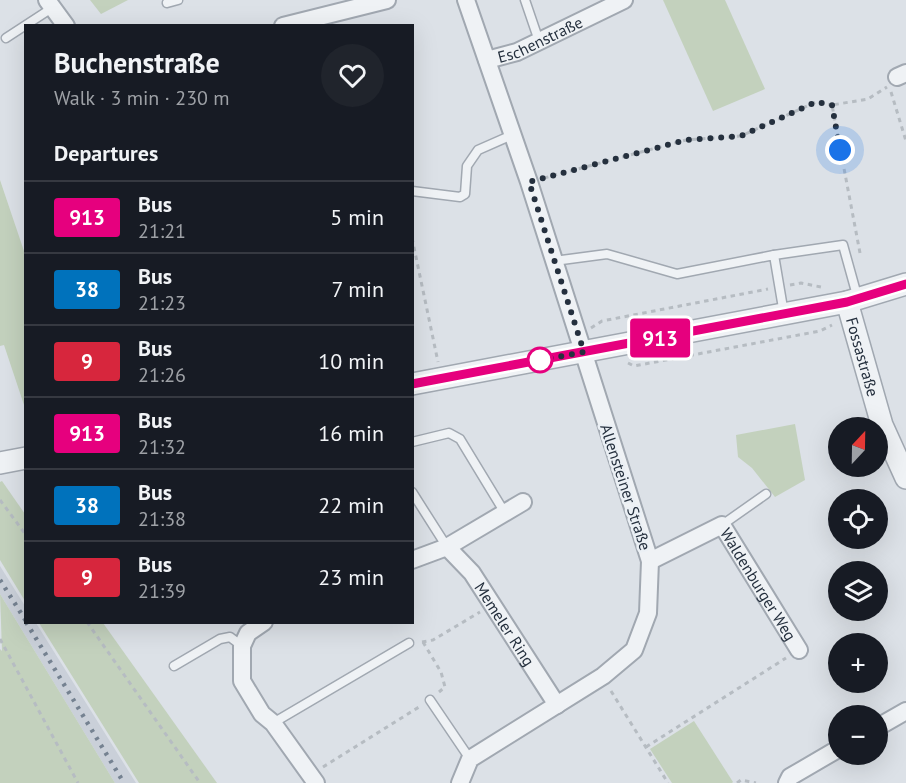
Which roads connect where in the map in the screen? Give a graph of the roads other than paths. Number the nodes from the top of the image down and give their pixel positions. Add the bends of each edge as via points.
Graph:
1 (178, 0) edge
2 (387, 0) edge
3 (466, 0) edge
4 (525, 0) edge
5 (624, 0) edge
6 (167, 3) dead end
7 (49, 4) edge
8 (64, 24) edge
9 (291, 24) edge
10 (6, 38) dead end
11 (539, 42) junction
12 (487, 60) junction
13 (513, 135) junction
14 (414, 191) edge
15 (774, 255) junction
16 (554, 261) junction
17 (906, 284) edge
18 (852, 301) junction
19 (784, 314) junction
20 (584, 352) junction
21 (414, 384) edge
22 (414, 442) edge
23 (24, 458) edge
24 (0, 463) edge
25 (906, 478) edge
26 (414, 495) edge
27 (766, 495) dead end
28 (523, 501) dead end
29 (505, 513) junction
30 (722, 525) junction
31 (447, 547) junction
32 (414, 559) edge
33 (650, 561) junction
34 (261, 624) edge
35 (409, 643) road end
36 (242, 646) junction
37 (799, 650) road end
38 (174, 666) dead end
39 (430, 700) road end
40 (557, 705) junction
41 (906, 711) edge
42 (888, 721) edge
43 (273, 723) junction
44 (828, 755) edge
45 (470, 759) junction
46 (314, 779) edge
47 (460, 783) edge
48 (787, 783) edge

1 - 6 lane
2 - 9 street
3 - 12 street, Allensteiner Straße
4 - 11 lane
5 - 11 street, Eschenstraße
7 - 8 street
7 - 10 lane
11 - 12 street, Eschenstraße
12 - 13 street, Allensteiner Straße
13 - 14 lane via 477,150 467,166 465,194 460,197
13 - 16 street, Allensteiner Straße
15 - 16 lane via 677,274 607,254
15 - 18 lane via 843,245
15 - 19 lane
16 - 20 street, Allensteiner Straße
17 - 18 street
18 - 19 street
18 - 25 street, Fossastraße via 882,425
19 - 20 street
20 - 21 street
20 - 33 street, Allensteiner Straße
22 - 29 lane via 449,433 460,439
23 - 24 street
26 - 31 lane
27 - 30 lane
28 - 29 street
29 - 31 street
30 - 33 street, Waldenburger Weg
30 - 37 street, Waldenburger Weg
31 - 32 street
31 - 40 street, Memeler Ring via 472,573
33 - 40 street, Allensteiner Straße via 648,613 634,650 603,676
34 - 36 street via 248,633
35 - 43 lane
36 - 38 lane via 230,637 220,639
36 - 43 street via 242,681 262,714
39 - 45 lane
40 - 45 street, Allensteiner Straße
41 - 42 street
43 - 46 street
44 - 48 street via 790,777
45 - 47 street

